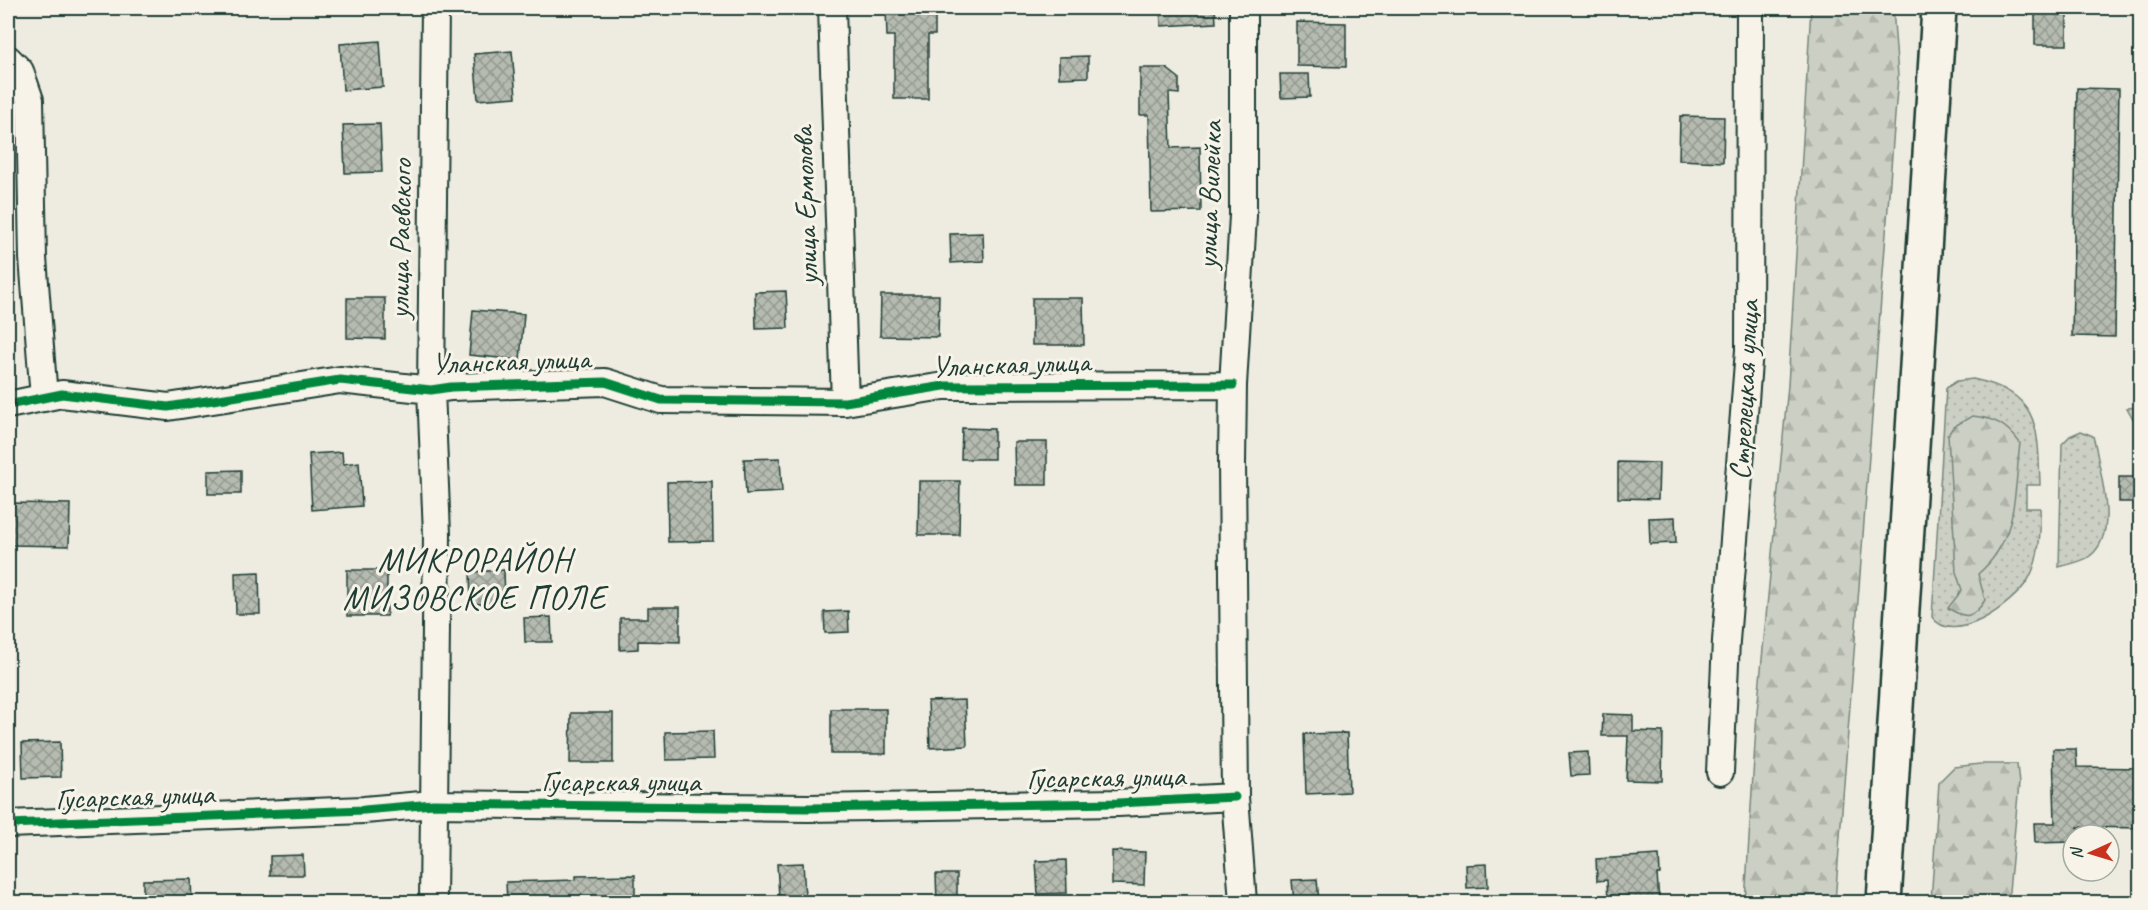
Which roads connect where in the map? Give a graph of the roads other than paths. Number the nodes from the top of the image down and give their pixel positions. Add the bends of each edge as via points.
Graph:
1 (435, 8) edge
2 (832, 8) edge
3 (1243, 8) edge
4 (1750, 8) edge
5 (1939, 8) edge
6 (8, 59) edge
7 (1233, 384) junction
8 (431, 390) junction
9 (44, 398) junction
10 (845, 402) junction
11 (8, 405) edge
12 (1720, 772) dead end
13 (1235, 797) junction
14 (433, 804) junction
15 (8, 824) edge
16 (433, 903) edge
17 (1243, 903) edge
18 (1884, 903) edge

1 - 8 street, улица Раевского
2 - 10 street, улица Ермолова
3 - 7 street, улица Вилейка via 1243,216
4 - 12 street, Стрелецкая улица via 1749,350
5 - 18 main road
6 - 9 street via 20,70 30,100 33,258
7 - 10 street, Уланская улица via 944,386
7 - 13 street, улица Вилейка
8 - 9 street, Уланская улица via 340,380 168,407 62,394
8 - 10 street, Уланская улица via 605,382 661,400
8 - 14 street, улица Раевского via 436,534
9 - 11 street, Уланская улица
13 - 14 street, Гусарская улица via 809,808
13 - 17 street
14 - 15 street, Гусарская улица via 352,811
14 - 16 street, улица Раевского

